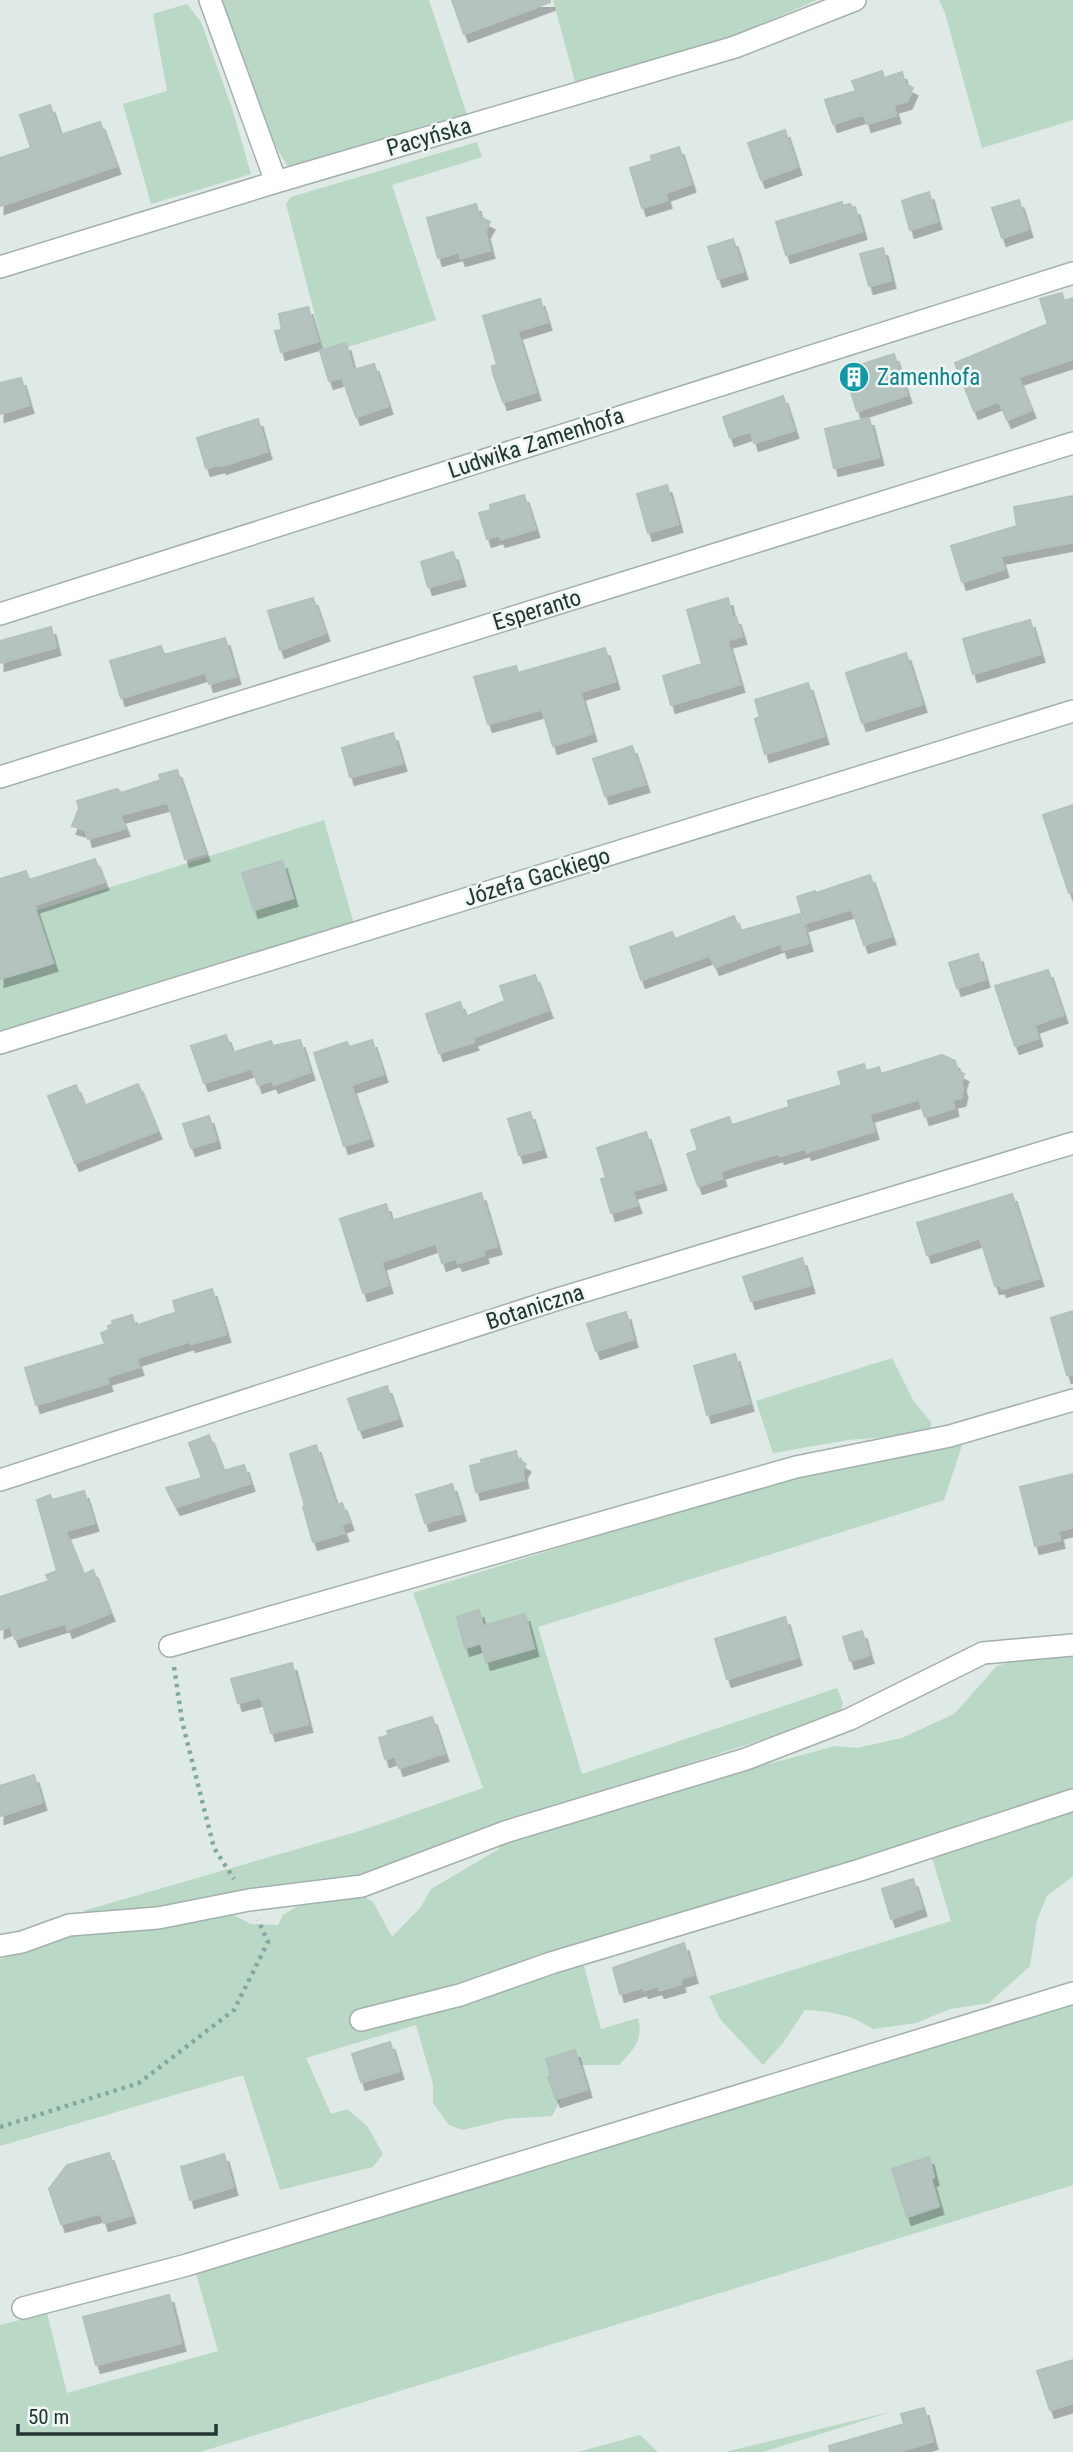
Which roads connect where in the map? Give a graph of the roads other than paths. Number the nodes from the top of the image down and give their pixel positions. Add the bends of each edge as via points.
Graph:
1 (211, 0) edge
2 (855, 0) edge
3 (276, 182) junction
4 (0, 267) edge
5 (1073, 273) edge
6 (1073, 443) edge
7 (0, 614) edge
8 (1073, 711) edge
9 (0, 777) edge
10 (0, 1043) edge
11 (1073, 1143) edge
12 (1073, 1400) edge
13 (0, 1479) edge
14 (1073, 1644) edge
15 (170, 1646) dead end
16 (1073, 1800) edge
17 (0, 1946) edge
18 (1073, 1993) edge
19 (361, 2020) dead end
20 (23, 2308) dead end

1 - 3 street
2 - 3 street, Pacyńska via 735,47
3 - 4 street, Pacyńska
5 - 7 street, Ludwika Zamenhofa
6 - 9 street, Esperanto
8 - 10 street, Józefa Gackiego
11 - 13 street, Botaniczna via 558,1300
12 - 15 street via 950,1436 796,1467
14 - 17 street via 983,1653 850,1719 746,1759 505,1832 362,1885 158,1918 69,1925
16 - 19 street via 551,1963 460,1996
18 - 20 street via 187,2264

